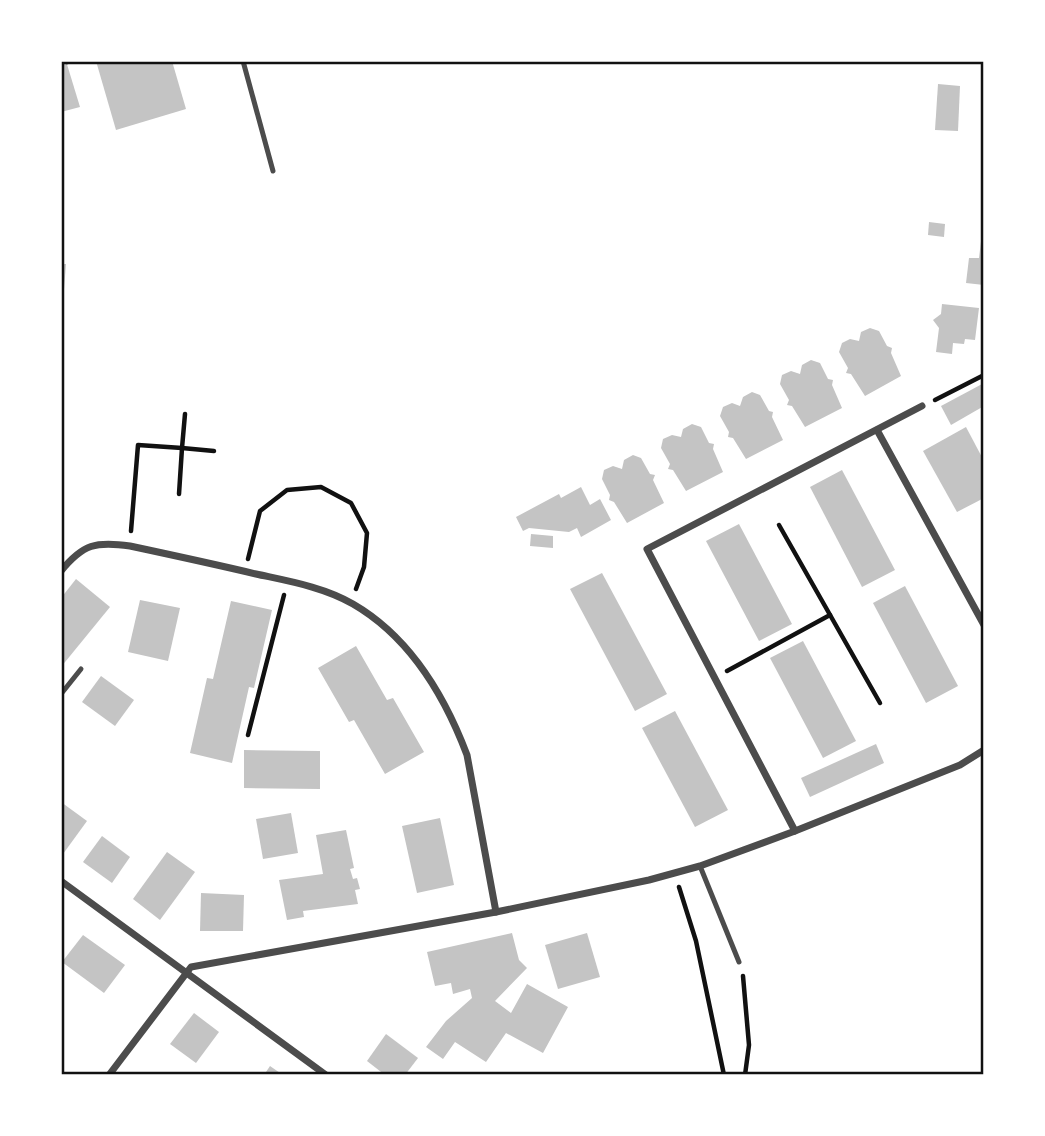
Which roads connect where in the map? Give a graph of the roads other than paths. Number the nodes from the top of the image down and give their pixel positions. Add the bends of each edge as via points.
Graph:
1 (243, 61) edge
2 (273, 171) dead end
3 (922, 407) road end
4 (877, 430) junction
5 (61, 571) edge
6 (984, 625) edge
7 (81, 669) dead end
8 (61, 694) edge
9 (984, 750) edge
10 (794, 831) junction
11 (700, 866) junction
12 (61, 881) edge
13 (496, 912) junction
14 (739, 962) road end
15 (185, 971) junction
16 (109, 1075) edge
17 (326, 1075) edge

1 - 2 lane
3 - 4 street
4 - 6 street
4 - 10 street via 647,550
5 - 13 street via 82,550 107,543 130,546 287,581 351,603 397,638 440,694 467,755
7 - 8 lane
9 - 10 street via 960,765
10 - 11 street
11 - 13 street
11 - 14 lane
12 - 15 street
13 - 15 street via 250,954
15 - 16 street
15 - 17 street

